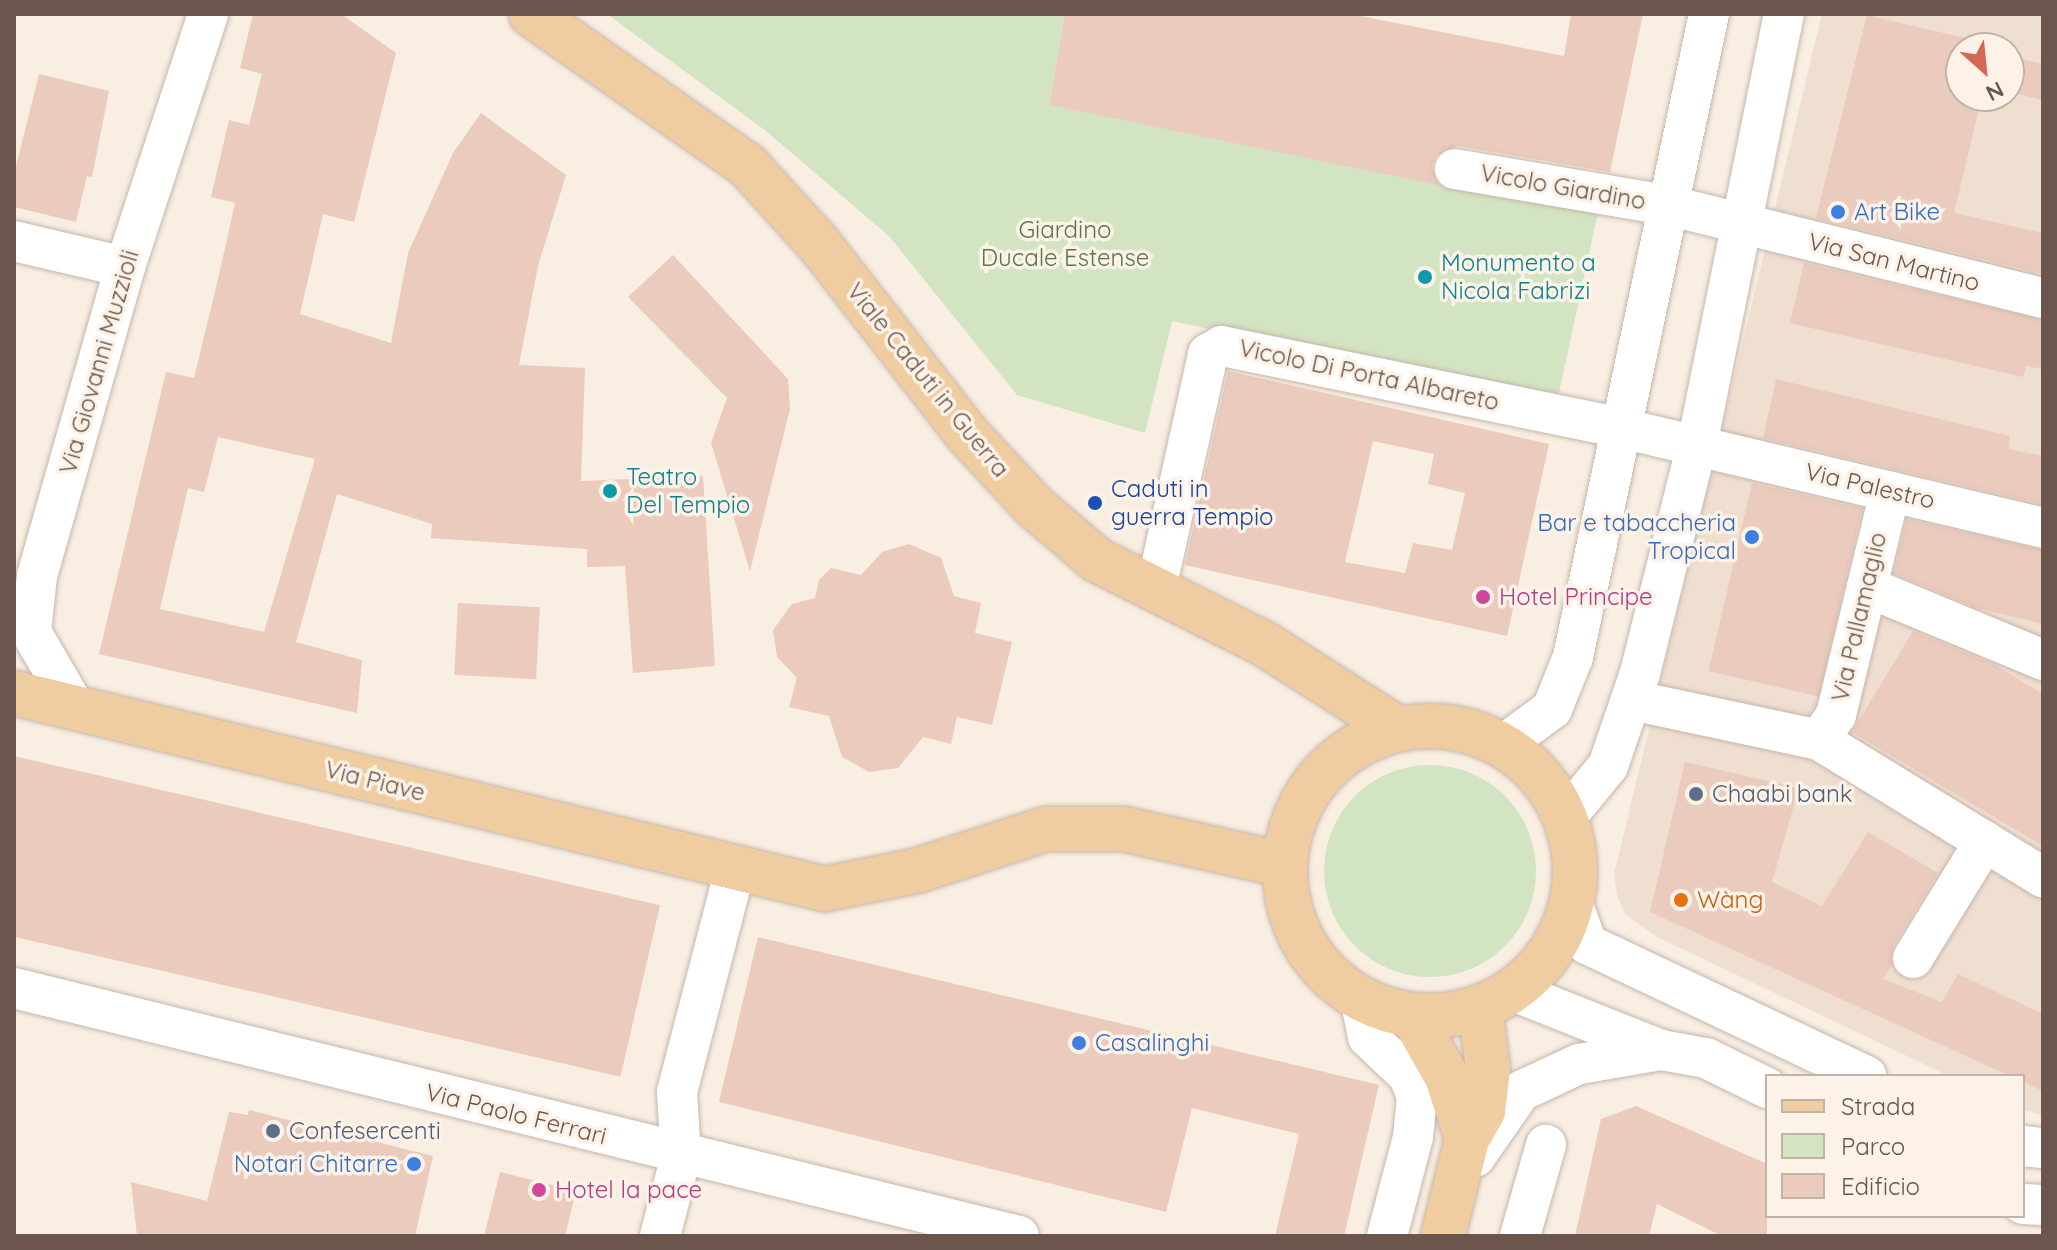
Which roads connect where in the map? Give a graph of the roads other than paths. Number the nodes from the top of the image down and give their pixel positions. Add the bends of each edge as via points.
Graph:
1 (208, 14) edge
2 (531, 14) edge
3 (1709, 14) edge
4 (1784, 14) edge
5 (1455, 169) dead end
6 (1671, 206) junction
7 (1745, 226) junction
8 (14, 241) edge
9 (125, 267) junction
10 (2043, 298) edge
11 (1625, 429) junction
12 (1697, 445) junction
13 (1890, 491) junction
14 (2043, 528) edge
15 (1867, 587) junction
16 (1156, 589) junction
17 (2043, 660) edge
18 (14, 693) edge
19 (1631, 700) junction
20 (74, 706) junction
21 (1398, 729) junction
22 (1819, 740) junction
23 (1503, 745) junction
24 (1566, 817) junction
25 (1985, 841) junction
26 (1285, 865) junction
27 (735, 870) junction
28 (2043, 877) edge
29 (1572, 902) junction
30 (1913, 958) dead end
31 (14, 988) edge
32 (1360, 997) junction
33 (1496, 999) junction
34 (1412, 1015) junction
35 (1661, 1050) junction
36 (1862, 1074) edge
37 (1765, 1087) edge
38 (1467, 1139) junction
39 (1546, 1145) dead end
40 (681, 1156) junction
41 (1454, 1189) junction
42 (1002, 1234) edge
43 (660, 1236) edge
44 (1387, 1236) edge
45 (1443, 1236) edge
46 (1520, 1236) edge

1 - 9 street, Via Giovanni Muzzioli
2 - 16 main road, Viale Caduti in Guerra via 747,165 819,244 967,434 1035,507 1097,560
3 - 6 street
4 - 7 street
5 - 6 street, Vicolo Giardino
6 - 7 street, Vicolo Giardino
6 - 11 street
7 - 10 street, Via San Martino
7 - 12 street
8 - 9 street
9 - 20 street, Via Giovanni Muzzioli via 37,576 31,632
11 - 12 street, Vicolo Di Porta Albareto
11 - 16 street, Vicolo Di Porta Albareto via 1222,346 1208,354
11 - 23 street via 1563,687 1552,709
12 - 13 street, Via Palestro
12 - 19 street
13 - 14 street, Via Palestro
13 - 15 street, Via Pallamaglio
15 - 17 street
15 - 22 street, Via Pallamaglio via 1836,715
16 - 21 main road, Viale Caduti in Guerra via 1263,643
18 - 20 main road, Via Piave
19 - 22 street
19 - 24 street via 1608,766
20 - 27 main road, Via Piave
21 - 23 main road via 1458,728
21 - 26 main road via 1351,749 1321,774 1294,818
22 - 25 street
23 - 24 main road via 1538,772
24 - 29 main road via 1575,849
25 - 28 street
25 - 30 street
26 - 27 main road, Via Piave via 1124,829 1068,828 1046,829 864,885 825,889
26 - 32 main road via 1299,934 1336,982
27 - 40 street via 677,1092
29 - 33 main road via 1548,956
29 - 36 street via 1587,944
31 - 40 street, Via Paolo Ferrari
32 - 34 main road
32 - 44 street via 1368,1037 1409,1076 1417,1097 1413,1137
33 - 34 main road
33 - 35 street
33 - 38 main road via 1483,1111
34 - 38 main road via 1447,1077
35 - 37 street via 1706,1058
35 - 41 street via 1579,1064 1521,1091
38 - 41 main road
39 - 46 street
40 - 42 street, Via Paolo Ferrari
40 - 43 street
41 - 45 main road

